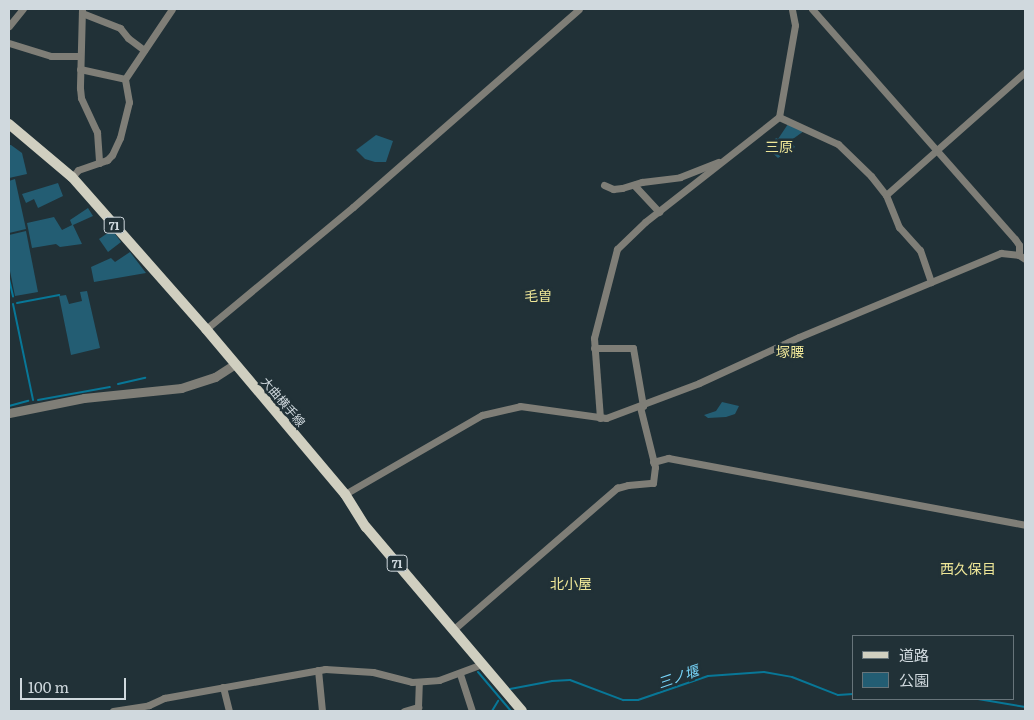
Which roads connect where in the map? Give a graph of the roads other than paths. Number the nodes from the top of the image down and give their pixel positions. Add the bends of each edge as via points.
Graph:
1 (23, 9) edge
2 (172, 9) edge
3 (578, 9) edge
4 (792, 9) edge
5 (812, 9) edge
6 (82, 11) edge
7 (9, 26) edge
8 (9, 43) edge
9 (144, 50) junction
10 (80, 56) junction
11 (80, 69) junction
12 (1025, 72) edge
13 (125, 79) junction
14 (779, 116) junction
15 (9, 124) edge
16 (937, 149) junction
17 (726, 159) junction
18 (99, 163) junction
19 (72, 177) junction
20 (604, 185) dead end
21 (634, 185) junction
22 (886, 195) junction
23 (659, 212) junction
24 (1022, 257) edge
25 (932, 282) junction
26 (206, 329) junction
27 (594, 348) junction
28 (235, 364) junction
29 (641, 406) junction
30 (9, 413) edge
31 (600, 418) junction
32 (653, 462) junction
33 (345, 494) junction
34 (1025, 525) edge
35 (454, 629) junction
36 (482, 664) junction
37 (318, 670) junction
38 (460, 674) junction
39 (420, 682) junction
40 (223, 687) junction
41 (113, 711) edge
42 (229, 711) edge
43 (322, 711) edge
44 (404, 711) edge
45 (472, 711) edge
46 (522, 711) edge

1 - 7 street
2 - 9 street
3 - 26 street via 353,206
4 - 14 street via 795,25
5 - 16 street
6 - 9 street via 120,28
6 - 10 street
8 - 10 street via 51,56
9 - 13 street
10 - 11 street
11 - 13 street
11 - 18 street via 81,98 97,132
12 - 16 street
13 - 18 street via 129,102 125,122 112,155
14 - 17 street
14 - 22 street via 838,144
15 - 19 main road, 大曲横手線 / 71
16 - 22 street
16 - 24 street via 1015,238
17 - 21 street via 680,177
17 - 23 street
18 - 19 street via 78,170
19 - 26 main road, 大曲横手線 / 71
20 - 21 street via 613,189
21 - 23 street
22 - 25 street via 900,227 920,250
23 - 27 street via 617,250
24 - 25 street via 1001,253
25 - 29 street
26 - 28 main road, 大曲横手線 / 71
27 - 29 street via 633,348
27 - 31 street
28 - 30 street via 215,377 182,388 84,398
28 - 33 main road, 大曲横手線 / 71
29 - 31 street
29 - 32 street
31 - 33 street via 520,406 505,409 482,416 449,433
32 - 34 street via 668,458
32 - 35 street via 654,483 617,488
33 - 35 main road, 大曲横手線 / 71 via 366,527
35 - 36 main road, 大曲横手線 / 71
36 - 38 street
36 - 46 main road, 大曲横手線 / 71
37 - 39 street via 373,672
37 - 40 street
37 - 43 street
38 - 39 street
38 - 45 street
39 - 44 street via 418,707
40 - 41 street
40 - 42 street

